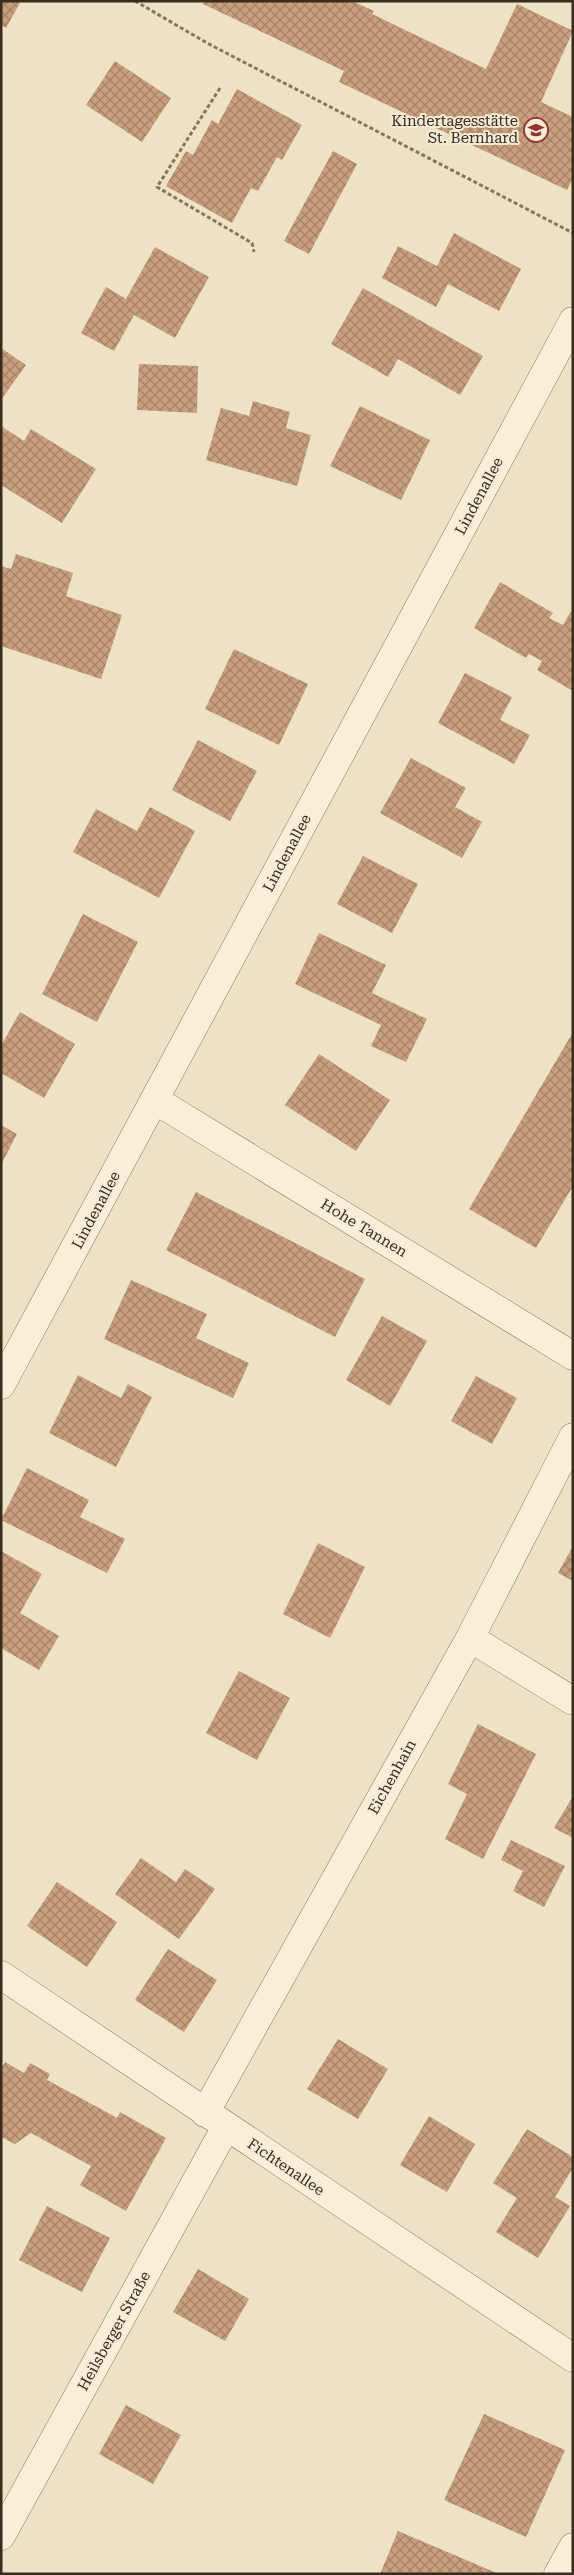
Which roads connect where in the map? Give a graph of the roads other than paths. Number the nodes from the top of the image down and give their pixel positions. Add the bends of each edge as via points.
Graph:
1 (573, 321) edge
2 (155, 1100) junction
3 (573, 1356) edge
4 (1, 1385) edge
5 (573, 1437) edge
6 (470, 1638) junction
7 (573, 1701) edge
8 (1, 1975) edge
9 (215, 2120) junction
10 (573, 2358) edge
11 (1, 2536) edge
12 (573, 2547) edge
13 (558, 2574) edge

1 - 2 street, Lindenallee
2 - 3 street, Hohe Tannen
2 - 4 street, Lindenallee
5 - 6 street, Eichenhain
6 - 7 street
6 - 9 street, Eichenhain
8 - 9 street, Fichtenallee
9 - 10 street, Fichtenallee
9 - 11 street, Heilsberger Straße
12 - 13 street

